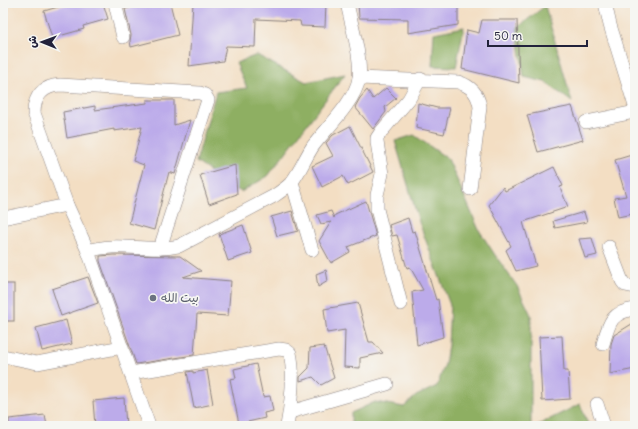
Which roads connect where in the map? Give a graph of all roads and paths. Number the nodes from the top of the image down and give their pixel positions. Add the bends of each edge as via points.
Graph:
1 (115, 3) edge
2 (347, 3) edge
3 (605, 3) edge
4 (123, 37) dead end
5 (359, 78) junction
6 (420, 79) junction
7 (635, 106) edge
8 (635, 112) edge
9 (586, 122) dead end
10 (292, 182) junction
11 (470, 189) dead end
12 (67, 205) junction
13 (3, 218) edge
14 (609, 247) dead end
15 (160, 248) junction
16 (312, 250) dead end
17 (88, 251) junction
18 (635, 287) edge
19 (402, 304) dead end
20 (635, 309) edge
21 (603, 344) dead end
22 (122, 347) junction
23 (3, 356) edge
24 (131, 373) junction
25 (387, 384) dead end
26 (597, 404) dead end
27 (290, 412) junction
28 (149, 426) edge
29 (287, 426) edge
30 (604, 426) edge

1 - 4 street
2 - 5 street via 359,60
3 - 7 street
5 - 6 street
5 - 10 street via 352,97 313,146
6 - 11 street via 464,84 479,100
6 - 19 street via 409,99 381,132 377,142 382,174 377,195 377,210
8 - 9 street
10 - 15 street via 274,196 184,244
10 - 16 street
12 - 13 street
12 - 15 street via 34,113 36,99 46,88 60,85 203,93 207,97 207,103
12 - 17 street
14 - 18 street via 622,281
15 - 17 street via 106,247
17 - 22 street
20 - 21 street via 623,312 611,320
22 - 23 street via 37,363
22 - 24 street
24 - 27 street via 286,350 290,353 292,362
24 - 28 street
25 - 27 street
26 - 30 street
27 - 29 street

